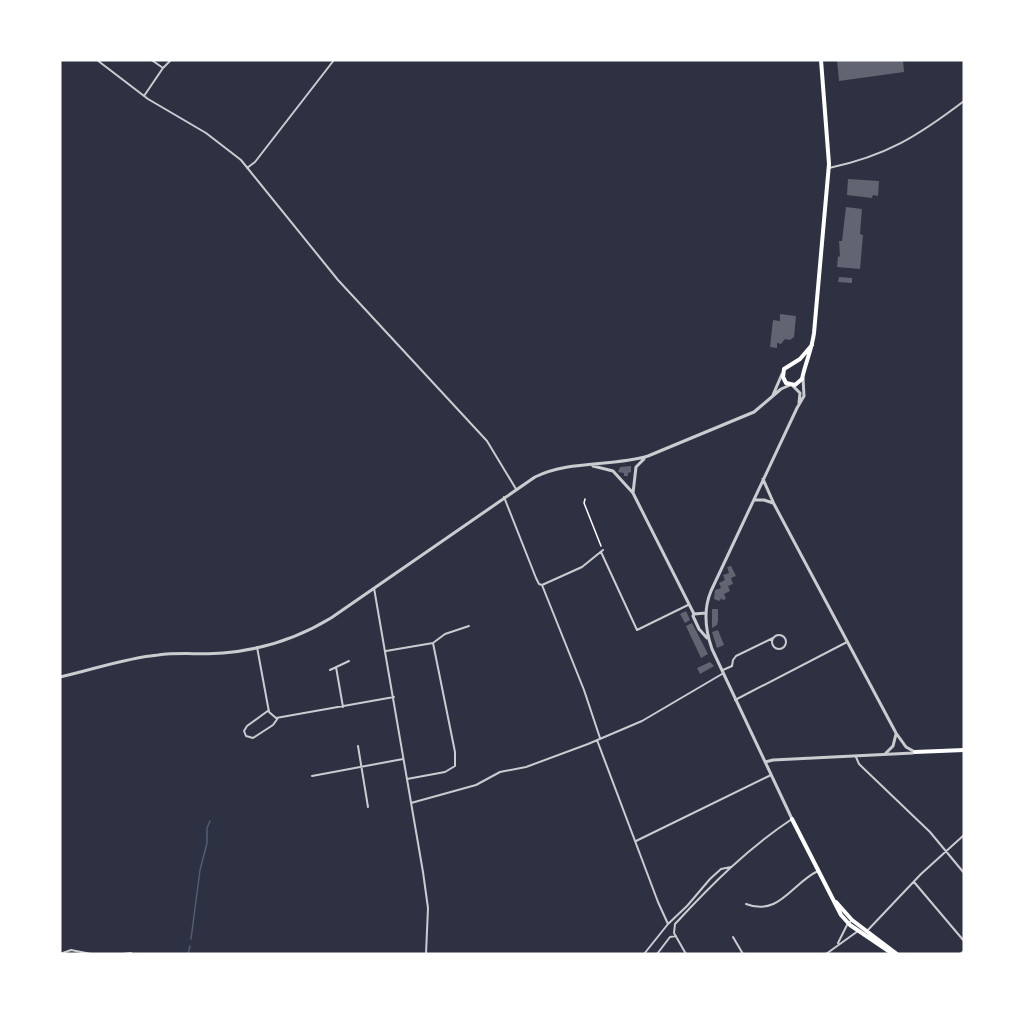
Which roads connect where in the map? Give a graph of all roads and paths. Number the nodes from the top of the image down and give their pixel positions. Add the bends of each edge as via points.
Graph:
1 (97, 60) edge
2 (171, 60) edge
3 (334, 60) edge
4 (821, 60) edge
5 (153, 61) edge
6 (163, 68) junction
7 (144, 96) junction
8 (964, 101) edge
9 (247, 168) junction
10 (829, 168) junction
11 (812, 345) junction
12 (791, 365) junction
13 (803, 372) junction
14 (782, 373) junction
15 (803, 378) junction
16 (791, 385) junction
17 (772, 397) junction
18 (799, 405) junction
19 (648, 456) junction
20 (631, 461) junction
21 (614, 463) junction
22 (590, 466) junction
23 (636, 467) junction
24 (613, 471) junction
25 (628, 479) junction
26 (764, 479) junction
27 (516, 489) junction
28 (633, 493) junction
29 (504, 497) junction
30 (585, 499) dead end
31 (754, 500) junction
32 (774, 504) junction
33 (602, 551) junction
34 (542, 585) junction
35 (374, 588) junction
36 (688, 605) junction
37 (706, 613) junction
38 (694, 614) junction
39 (469, 626) dead end
40 (773, 638) junction
41 (709, 640) junction
42 (847, 642) junction
43 (433, 643) junction
44 (257, 647) junction
45 (386, 651) junction
46 (349, 661) dead end
47 (336, 667) junction
48 (330, 670) dead end
49 (723, 672) junction
50 (60, 677) edge
51 (393, 697) junction
52 (735, 700) junction
53 (343, 707) junction
54 (269, 710) junction
55 (278, 718) junction
56 (896, 733) junction
57 (598, 739) junction
58 (358, 746) dead end
59 (964, 750) edge
60 (915, 752) junction
61 (884, 754) junction
62 (856, 756) junction
63 (404, 759) junction
64 (765, 762) junction
65 (361, 767) junction
66 (771, 775) junction
67 (312, 776) dead end
68 (407, 778) junction
69 (411, 803) junction
70 (368, 807) dead end
71 (792, 819) junction
72 (964, 835) edge
73 (636, 842) junction
74 (947, 850) junction
75 (732, 867) junction
76 (819, 870) junction
77 (964, 873) edge
78 (914, 881) junction
79 (746, 904) dead end
80 (850, 922) junction
81 (668, 924) junction
82 (860, 929) junction
83 (865, 932) junction
84 (676, 936) junction
85 (733, 937) dead end
86 (964, 941) edge
87 (834, 947) junction
88 (964, 951) edge
89 (131, 953) edge
90 (60, 954) edge
91 (91, 954) edge
92 (123, 954) edge
93 (426, 954) edge
94 (644, 954) edge
95 (657, 954) edge
96 (686, 954) edge
97 (743, 954) edge
98 (826, 954) edge
99 (895, 954) edge
100 (960, 954) edge

1 - 7 street
2 - 6 street
3 - 9 street
4 - 10 main road
5 - 6 street
6 - 7 street
7 - 9 street via 223,144
8 - 10 street via 909,140 870,157
9 - 27 street via 338,279 487,441
10 - 11 main road
11 - 12 main road
11 - 13 main road
12 - 13 main road via 799,366
12 - 14 main road
13 - 15 main road
14 - 16 main road via 784,381
14 - 17 street
15 - 16 main road
15 - 18 street via 804,396
16 - 17 street
16 - 18 street via 800,395
17 - 19 street via 754,412
18 - 26 street
19 - 20 street
19 - 23 street
20 - 21 street
20 - 23 street
21 - 22 street
21 - 24 street
22 - 24 street
22 - 27 street via 549,471
23 - 25 street
24 - 25 street
25 - 28 street
25 - 28 street
26 - 31 street
26 - 32 street
27 - 29 street
28 - 36 street
29 - 34 street
29 - 35 street
30 - 33 path
31 - 32 street
31 - 37 street via 711,591
32 - 42 street
33 - 34 street via 582,567
33 - 36 street via 638,630
34 - 57 street via 584,690
35 - 44 street via 298,636
35 - 45 street
36 - 38 street
37 - 38 street
37 - 41 street
38 - 41 street via 699,629
39 - 43 street via 445,634
40 - 40 street via 775,648 784,648 785,638
40 - 49 street via 736,656 732,666
41 - 49 street
42 - 52 street
42 - 56 street
43 - 45 street
43 - 68 street via 456,761 445,772
44 - 50 street via 220,653 158,655
44 - 54 street
45 - 51 street
46 - 47 street
47 - 48 street
47 - 53 street
49 - 52 street
49 - 57 street via 642,721
51 - 53 street
51 - 63 street
52 - 64 street
53 - 55 street
54 - 55 street
54 - 55 street via 247,726 246,736 256,737
56 - 60 street
56 - 61 street via 893,746
57 - 69 street via 526,767 500,772 476,785
57 - 73 street
58 - 65 street
59 - 60 main road
60 - 61 street
61 - 62 street
62 - 64 street
62 - 74 street via 859,764
63 - 65 street
63 - 68 street
64 - 66 street
65 - 67 street
65 - 70 street
66 - 71 street
66 - 73 street
68 - 69 street
69 - 93 street via 428,908
71 - 75 street
71 - 76 main road
72 - 74 street
73 - 81 street
74 - 77 street
74 - 78 street
75 - 81 street via 717,872
75 - 84 street via 675,924
76 - 79 street via 774,905
76 - 80 main road via 841,915
78 - 83 street
78 - 86 street
80 - 82 main road
80 - 87 street
81 - 94 street
82 - 83 main road
82 - 87 street
83 - 99 main road
84 - 95 street via 670,937
84 - 96 street
85 - 97 street
87 - 98 street
88 - 100 street
89 - 92 street
90 - 91 street via 71,950

